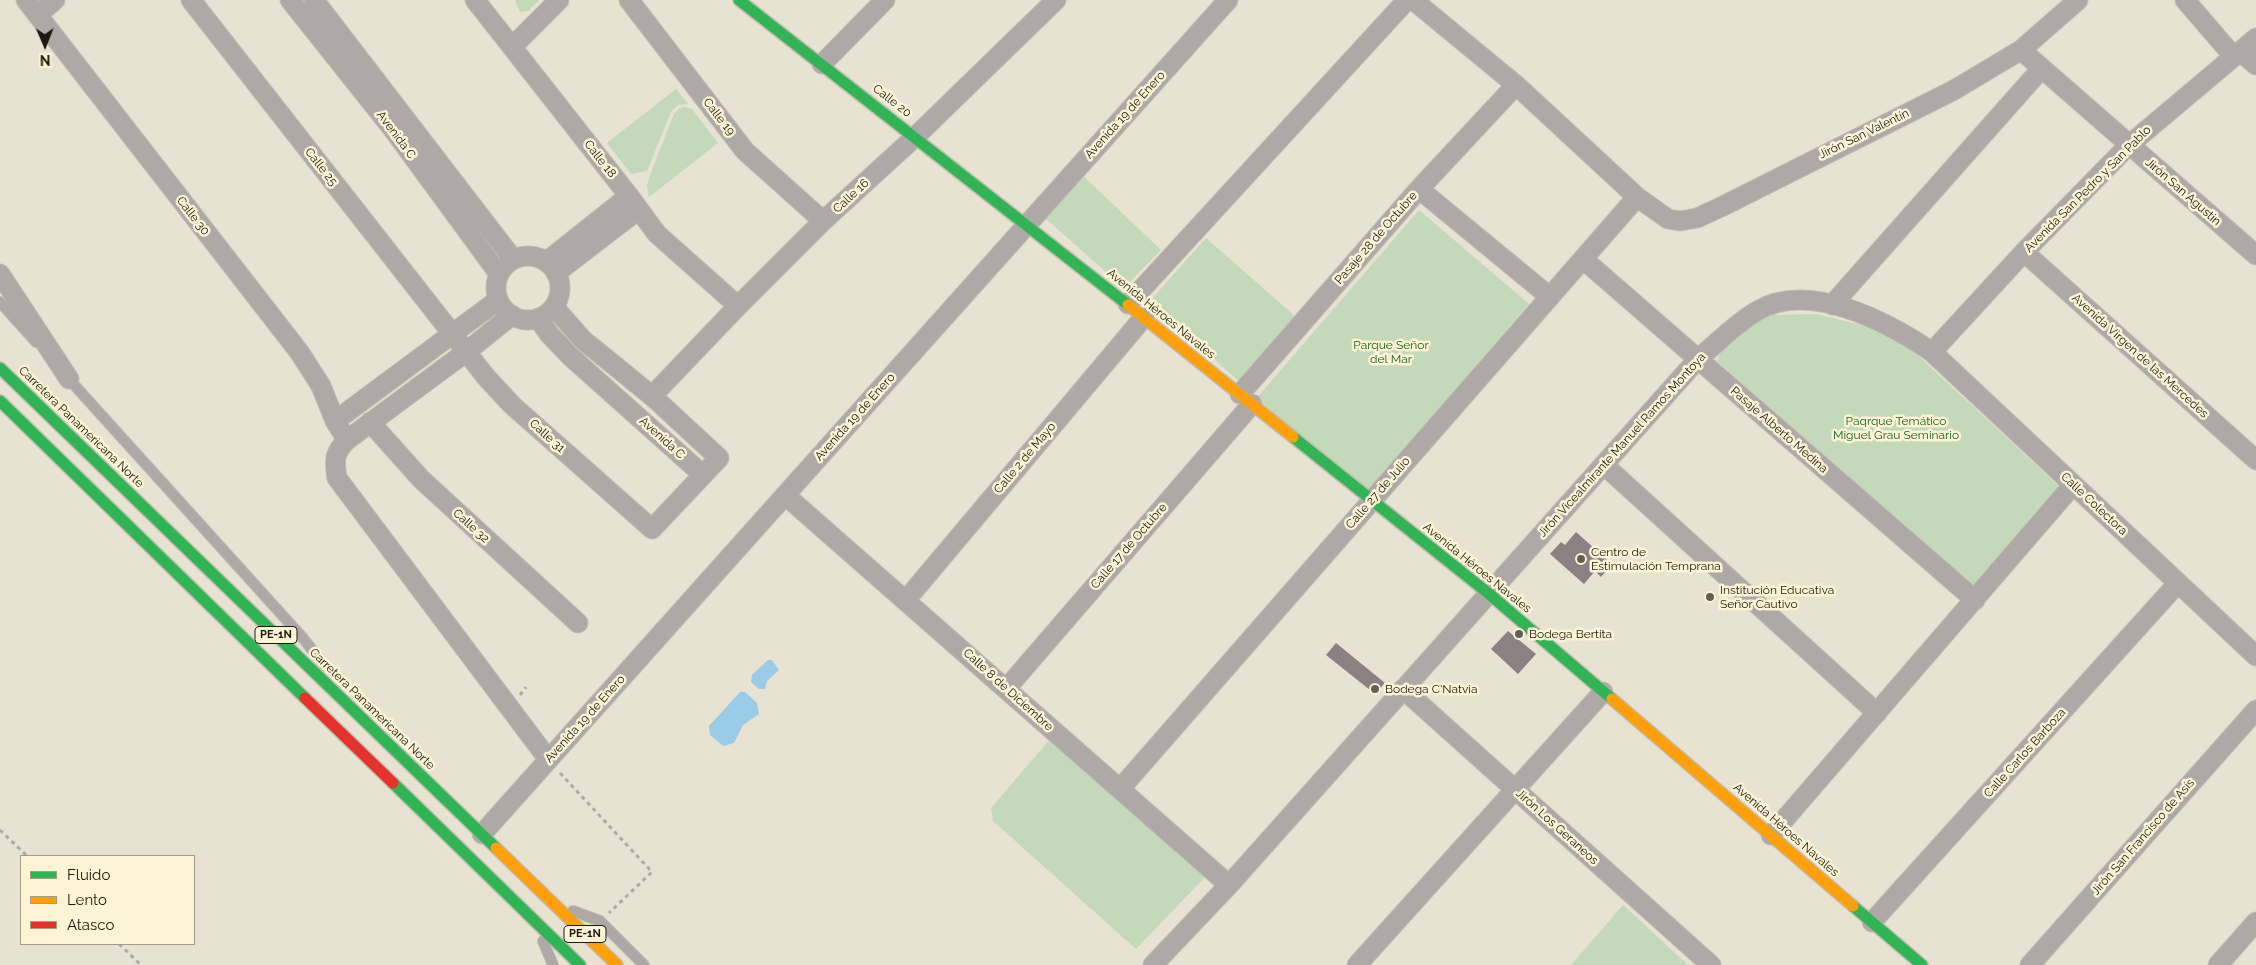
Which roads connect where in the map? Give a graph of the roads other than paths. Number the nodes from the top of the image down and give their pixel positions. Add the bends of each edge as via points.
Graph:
1 (55, 0) edge
2 (191, 0) edge
3 (290, 0) edge
4 (314, 0) edge
5 (475, 0) edge
6 (559, 0) edge
7 (629, 0) edge
8 (739, 0) edge
9 (885, 0) edge
10 (1056, 0) edge
11 (1228, 0) edge
12 (1407, 0) edge
13 (1413, 0) edge
14 (2078, 0) edge
15 (2185, 0) edge
16 (32, 7) edge
17 (2256, 38) edge
18 (512, 47) junction
19 (2021, 50) junction
20 (2237, 54) junction
21 (822, 64) junction
22 (2256, 65) edge
23 (2042, 68) junction
24 (1516, 85) junction
25 (916, 137) junction
26 (2129, 146) junction
27 (1419, 189) junction
28 (1637, 198) junction
29 (634, 203) junction
30 (1020, 219) junction
31 (824, 221) junction
32 (2024, 252) junction
33 (2256, 255) edge
34 (513, 259) junction
35 (1583, 260) junction
36 (551, 267) junction
37 (0, 274) edge
38 (499, 274) junction
39 (1550, 297) junction
40 (498, 300) junction
41 (0, 302) edge
42 (1128, 304) junction
43 (1832, 305) junction
44 (738, 306) junction
45 (554, 307) junction
46 (512, 315) junction
47 (1144, 317) junction
48 (538, 318) junction
49 (452, 334) junction
50 (466, 352) junction
51 (1932, 352) junction
52 (1697, 360) junction
53 (0, 368) edge
54 (69, 379) junction
55 (652, 396) junction
56 (1246, 399) junction
57 (0, 401) edge
58 (0, 412) edge
59 (335, 421) junction
60 (370, 422) junction
61 (347, 440) junction
62 (45, 444) junction
63 (2256, 460) edge
64 (1604, 465) junction
65 (702, 474) junction
66 (2074, 485) junction
67 (785, 495) junction
68 (1372, 500) junction
69 (2178, 583) junction
70 (1488, 593) junction
71 (906, 600) junction
72 (1975, 600) junction
73 (578, 623) dead end
74 (2256, 656) edge
75 (1006, 688) junction
76 (1403, 689) junction
77 (1603, 692) junction
78 (2256, 710) edge
79 (1877, 713) junction
80 (380, 736) junction
81 (548, 759) junction
82 (1120, 789) junction
83 (1515, 789) junction
84 (482, 834) junction
85 (1771, 835) junction
86 (1229, 885) junction
87 (552, 902) junction
88 (535, 922) junction
89 (1872, 922) junction
90 (2256, 922) edge
91 (553, 965) edge
92 (580, 965) edge
93 (617, 965) edge
94 (644, 965) edge
95 (1153, 965) edge
96 (1357, 965) edge
97 (1711, 965) edge
98 (1922, 965) edge
99 (2030, 965) edge
100 (2218, 965) edge

1 - 16 street
2 - 49 street, Calle 25
3 - 38 street, Avenida C via 392,128
4 - 34 street, Avenida C
5 - 18 street, Calle 18
6 - 18 street
7 - 31 street, Calle 19 via 745,150
8 - 21 main road, Calle 20
9 - 21 street
10 - 25 street, Calle 16
11 - 30 street, Avenida 19 de Enero
12 - 42 street
13 - 24 street, Jirón San Valentín
14 - 19 street, Jirón San Valentín
15 - 20 street
16 - 59 street, Calle 30 via 300,353 321,386
17 - 20 street, Avenida San Pedro y San Pablo
18 - 29 street, Calle 18
19 - 23 street, Jirón San Agustin
19 - 28 street, Jirón San Valentín via 1954,90 1697,218 1680,221 1668,218
20 - 22 street
20 - 26 street, Avenida San Pedro y San Pablo
21 - 25 main road, Calle 20
23 - 26 street, Jirón San Agustin
23 - 43 street
24 - 27 street, Pasaje 28 de Octubre
24 - 28 street, Jirón San Valentín
25 - 30 main road, Calle 20
25 - 31 street, Calle 16
26 - 32 street, Avenida San Pedro y San Pablo
26 - 33 street, Jirón San Agustin
27 - 39 street
27 - 56 street, Pasaje 28 de Octubre
28 - 35 street, Calle 27 de Julio
29 - 36 street
29 - 44 street, Calle 18 via 663,241
30 - 42 main road, Avenida Héroes Navales
30 - 67 street, Avenida 19 de Enero
31 - 44 street, Calle 16
32 - 51 street, Avenida San Pedro y San Pablo
32 - 63 street, Avenida Virgen de las Mercedes
34 - 36 street via 530,256
34 - 38 street
35 - 39 street, Calle 27 de Julio
35 - 52 street, Pasaje Alberto Medina
36 - 45 street via 560,290
37 - 54 street
38 - 40 street
39 - 68 street, Calle 27 de Julio
40 - 46 street
40 - 49 street
41 - 54 lane
42 - 47 main road, Avenida Héroes Navales
43 - 51 street, Jirón Vicealmirante Manuel Ramos Montoya via 1880,320
43 - 52 street, Jirón Vicealmirante Manuel Ramos Montoya via 1807,300 1769,304
44 - 55 street, Calle 16
45 - 48 street
45 - 55 street, Avenida C via 583,340
46 - 48 street via 520,319
46 - 50 street
47 - 56 main road, Avenida Héroes Navales
47 - 71 street, Calle 2 de Mayo
48 - 65 street, Avenida C via 572,357
49 - 50 street, Calle 31
49 - 59 street
50 - 60 street
50 - 65 street, Calle 31 via 512,405 652,529
51 - 66 street, Calle Colectora
52 - 64 street, Jirón Vicealmirante Manuel Ramos Montoya
52 - 72 street, Pasaje Alberto Medina
53 - 80 main road, Carretera Panamericana Norte / PE-1N
54 - 80 lane via 302,637
55 - 65 street, Avenida C via 719,458
56 - 68 main road, Avenida Héroes Navales
56 - 75 street, Calle 17 de Octubre
57 - 62 main road, PE-1N
58 - 62 lane
59 - 61 street, Calle 30
60 - 61 street
60 - 73 street, Calle 32 via 421,479
61 - 81 street via 338,449 337,478
62 - 88 main road, PE-1N
64 - 70 street, Jirón Vicealmirante Manuel Ramos Montoya
64 - 79 street
66 - 69 street, Calle Colectora
66 - 72 street
67 - 71 street, Calle 8 de Diciembre
67 - 81 street, Avenida 19 de Enero
68 - 70 main road, Avenida Héroes Navales
68 - 82 street, Calle 27 de Julio
69 - 74 street, Calle Colectora
69 - 89 street, Calle Carlos Barboza
70 - 76 street, Jirón Vicealmirante Manuel Ramos Montoya
70 - 77 main road, Avenida Héroes Navales
71 - 75 street, Calle 8 de Diciembre
72 - 79 street
75 - 82 street, Calle 8 de Diciembre
76 - 83 street, Jirón Los Geraneos
76 - 86 street, Jirón Vicealmirante Manuel Ramos Montoya
77 - 83 street
77 - 85 main road, Avenida Héroes Navales
78 - 99 street, Jirón San Francisco de Asís
79 - 85 street
80 - 84 main road, Carretera Panamericana Norte / PE-1N
81 - 84 street, Avenida 19 de Enero
82 - 86 street, Calle 8 de Diciembre
83 - 96 street
83 - 97 street, Jirón Los Geraneos
84 - 87 main road, Carretera Panamericana Norte / PE-1N
85 - 89 main road, Avenida Héroes Navales
86 - 95 street, Jirón Vicealmirante Manuel Ramos Montoya
87 - 93 main road, Carretera Panamericana Norte / PE-1N
87 - 94 lane via 600,921
88 - 91 lane
88 - 92 main road, PE-1N
89 - 98 main road, Avenida Héroes Navales
90 - 100 street

